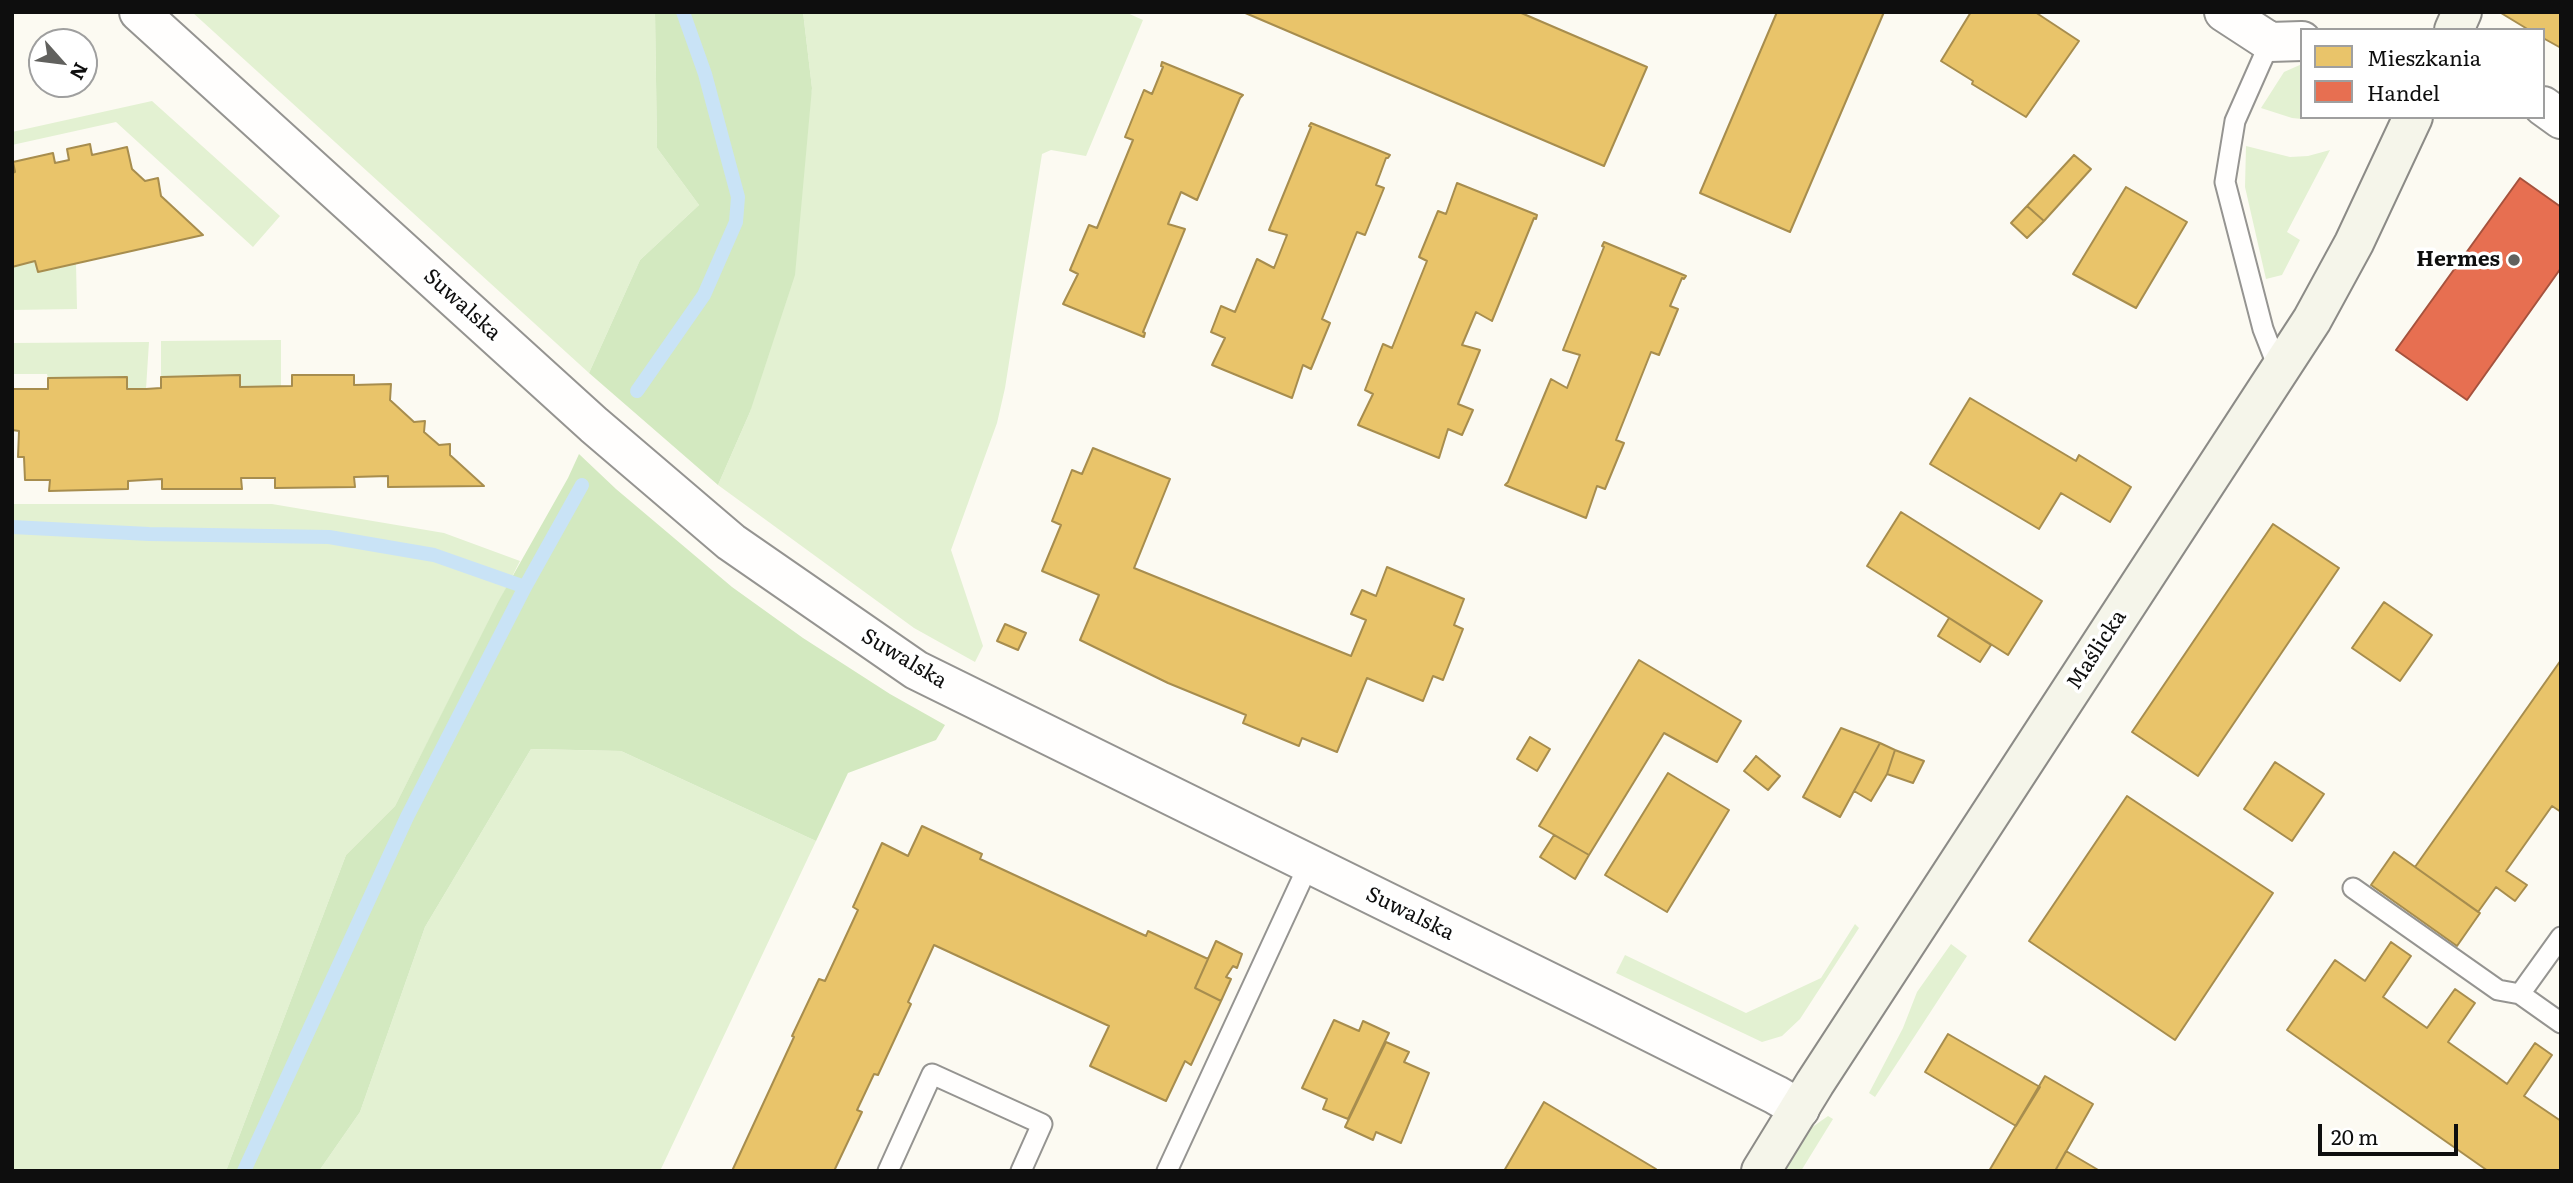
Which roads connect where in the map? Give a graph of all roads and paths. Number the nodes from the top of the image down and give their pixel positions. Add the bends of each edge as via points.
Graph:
1 (139, 12) edge
2 (2224, 12) edge
3 (2462, 12) edge
4 (2455, 28) edge
5 (2286, 42) edge
6 (2545, 107) edge
7 (2412, 119) edge
8 (2561, 119) edge
9 (2279, 370) junction
10 (1309, 864) junction
11 (2353, 888) dead end
12 (2561, 937) edge
13 (2520, 994) junction
14 (2561, 1023) edge
15 (1800, 1109) junction
16 (888, 1171) edge
17 (1021, 1171) edge
18 (1167, 1171) edge
19 (1761, 1171) edge

1 - 10 street, Suwalska via 594,425 731,542 916,670
2 - 5 street
3 - 4 street
5 - 9 lane via 2235,121 2225,182 2263,329
6 - 8 street
7 - 9 street, Maślicka via 2334,282
9 - 15 street, Maślicka
10 - 15 street, Suwalska
10 - 18 lane
11 - 13 lane via 2498,990
12 - 13 lane
13 - 14 lane
15 - 19 street, Maślicka
16 - 17 lane via 932,1074 1042,1124

